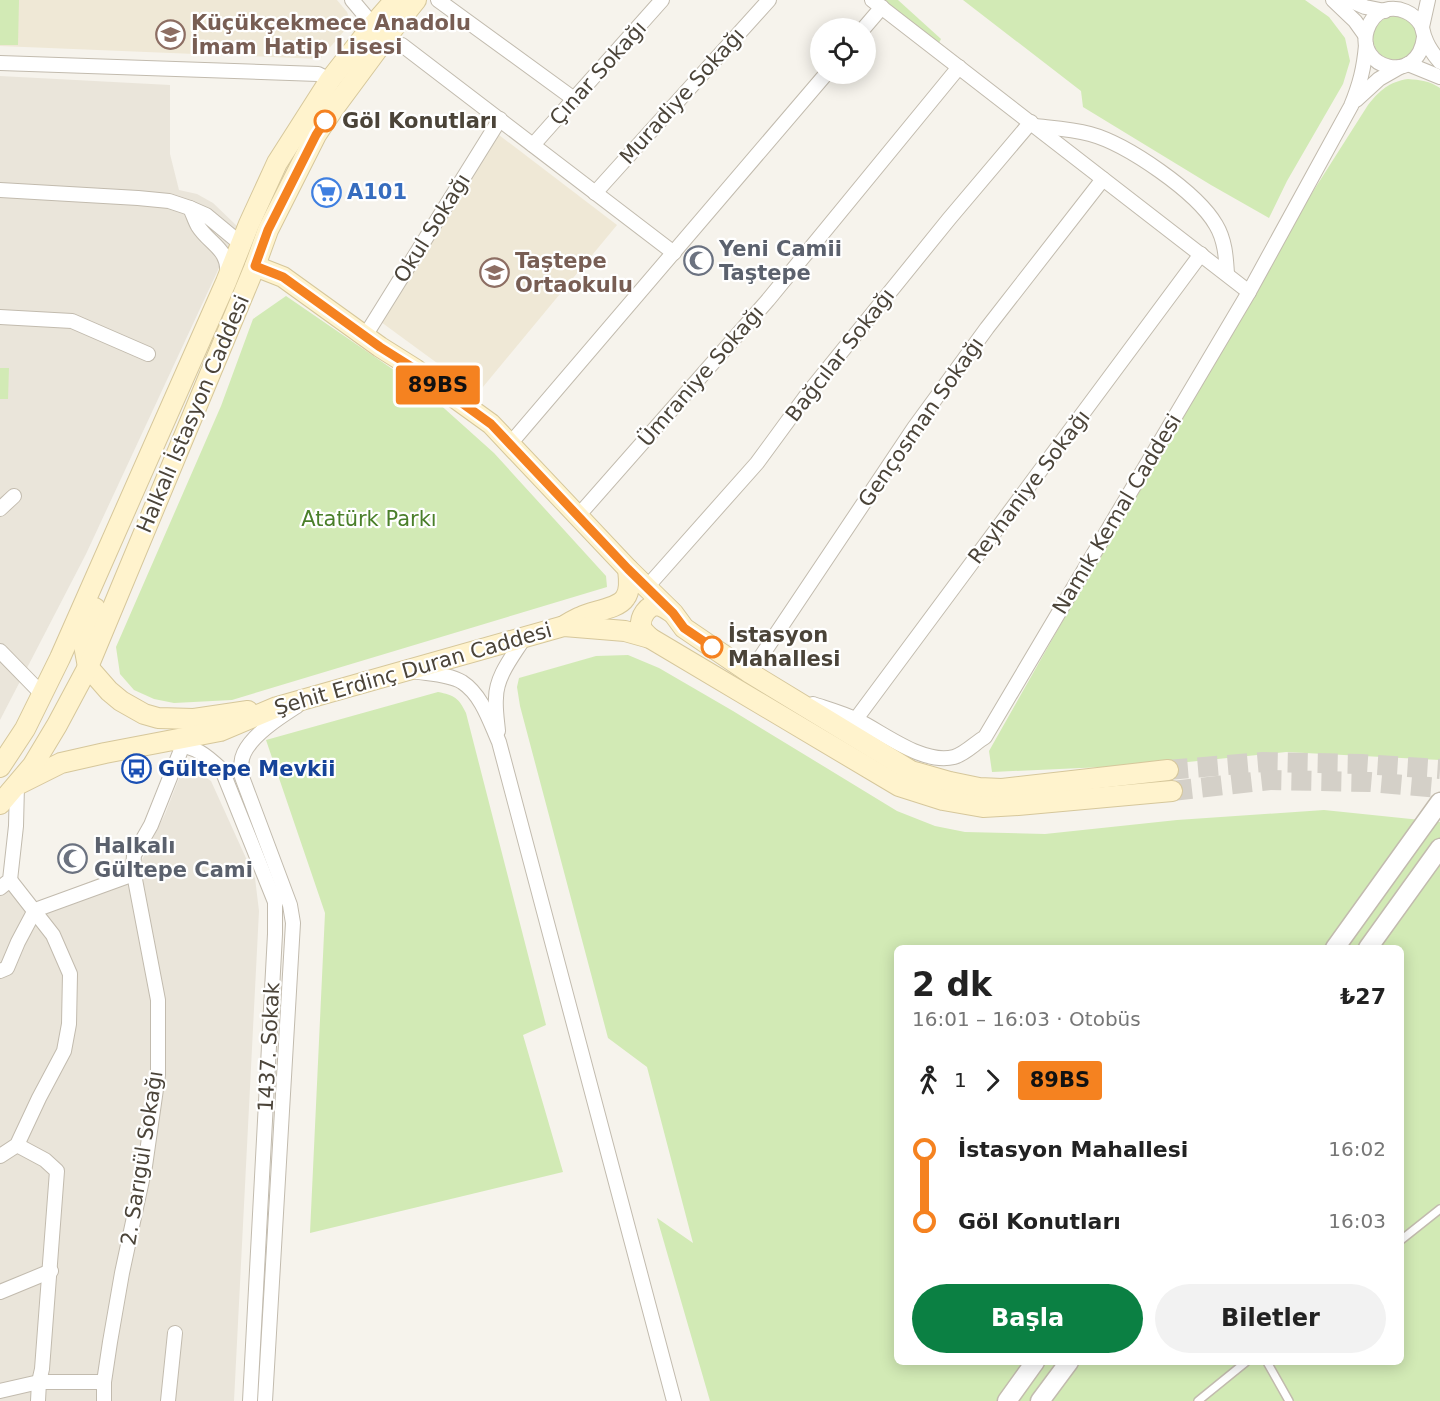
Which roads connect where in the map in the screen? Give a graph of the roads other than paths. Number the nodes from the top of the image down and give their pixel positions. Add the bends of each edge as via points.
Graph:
1 (352, 0) edge
2 (395, 0) edge
3 (416, 0) edge
4 (438, 0) edge
5 (769, 0) edge
6 (1333, 0) edge
7 (1349, 0) edge
8 (1408, 0) edge
9 (1428, 0) edge
10 (658, 1) edge
11 (877, 4) edge
12 (1390, 10) junction
13 (869, 18) edge
14 (1423, 32) junction
15 (388, 35) junction
16 (1366, 40) junction
17 (1440, 62) edge
18 (0, 63) edge
19 (1404, 65) junction
20 (959, 67) junction
21 (1440, 77) edge
22 (330, 80) junction
23 (818, 84) edge
24 (574, 99) junction
25 (1351, 106) junction
26 (500, 119) junction
27 (1032, 124) junction
28 (533, 145) junction
29 (1103, 179) junction
30 (0, 190) edge
31 (596, 193) junction
32 (190, 208) junction
33 (241, 244) junction
34 (674, 253) junction
35 (1201, 255) junction
36 (255, 266) junction
37 (1227, 274) junction
38 (226, 282) junction
39 (1249, 292) junction
40 (0, 317) edge
41 (365, 336) junction
42 (148, 354) dead end
43 (510, 444) junction
44 (152, 449) junction
45 (14, 496) dead end
46 (0, 509) edge
47 (578, 516) junction
48 (628, 569) junction
49 (647, 587) junction
50 (673, 613) junction
51 (564, 626) junction
52 (524, 638) junction
53 (650, 638) junction
54 (0, 651) edge
55 (88, 667) junction
56 (405, 670) junction
57 (750, 673) junction
58 (780, 692) junction
59 (42, 694) junction
60 (311, 698) junction
61 (277, 706) junction
62 (856, 719) junction
63 (499, 742) junction
64 (174, 743) junction
65 (0, 767) edge
66 (1168, 770) tunnel mouth
67 (17, 785) junction
68 (1172, 791) tunnel mouth
69 (1440, 802) edge
70 (0, 804) edge
71 (1440, 848) edge
72 (134, 874) junction
73 (5, 884) edge
74 (35, 910) junction
75 (1337, 945) edge
76 (1370, 945) edge
77 (0, 971) edge
78 (17, 1145) junction
79 (0, 1156) edge
80 (1440, 1209) edge
81 (1404, 1238) edge
82 (51, 1271) junction
83 (0, 1292) edge
84 (175, 1333) dead end
85 (1033, 1365) edge
86 (1067, 1365) edge
87 (1242, 1365) edge
88 (1269, 1365) edge
89 (39, 1382) junction
90 (104, 1382) junction
91 (0, 1391) edge
92 (38, 1401) edge
93 (104, 1401) edge
94 (168, 1401) edge
95 (250, 1401) edge
96 (265, 1401) edge
97 (674, 1401) edge
98 (1007, 1401) edge
99 (1040, 1401) edge
100 (1198, 1401) edge
101 (1289, 1401) edge

1 - 15 street
2 - 15 main road, Halkalı İstasyon Caddesi
3 - 15 main road, Halkalı İstasyon Caddesi
4 - 24 street
5 - 31 street, Muradiye Sokağı
6 - 16 street via 1355,21
7 - 12 street via 1365,7
8 - 12 street
9 - 14 street
10 - 24 street, Çınar Sokağı
11 - 13 street
11 - 20 street
12 - 14 street via 1409,13
12 - 16 street via 1373,18
14 - 17 street
14 - 19 street via 1419,55
15 - 22 main road, Halkalı İstasyon Caddesi
15 - 26 street
15 - 36 main road, Halkalı İstasyon Caddesi via 316,135 268,230
16 - 19 street via 1376,61 1394,68
16 - 25 street via 1361,81
18 - 22 street via 318,74
19 - 21 street
19 - 25 street via 1379,79
20 - 27 street
20 - 47 street, Ümraniye Sokağı via 768,300
22 - 33 main road, Halkalı İstasyon Caddesi via 278,163
23 - 34 street
24 - 28 street, Çınar Sokağı
25 - 39 street, Namık Kemal Caddesi
26 - 28 street
26 - 41 street, Okul Sokağı
27 - 29 street
27 - 37 street via 1092,134 1129,151 1173,180 1216,225 1226,251
27 - 49 street, Bağcılar Sokağı via 949,219 809,392 757,463
28 - 31 street
29 - 35 street
29 - 57 street, Gençosman Sokağı via 914,428
30 - 32 street via 170,201
31 - 34 street
32 - 33 street via 206,215
32 - 38 street via 198,227 226,260
33 - 38 main road, Halkalı İstasyon Caddesi
34 - 43 street
35 - 37 street
35 - 62 street, Reyhaniye Sokağı
36 - 38 main road
36 - 41 main road via 283,277
36 - 55 main road, Halkalı İstasyon Caddesi
37 - 39 street
38 - 44 main road, Halkalı İstasyon Caddesi
39 - 62 street, Namık Kemal Caddesi via 985,737 956,757 933,758
40 - 42 street via 72,321
41 - 43 main road via 482,417
43 - 47 main road
44 - 55 main road via 148,480 87,628 84,645
44 - 59 main road, Halkalı İstasyon Caddesi
45 - 46 street
47 - 48 main road
48 - 49 main road
48 - 51 main road via 628,592 621,602
49 - 50 main road
50 - 53 main road via 658,605 643,614 641,627
50 - 57 main road via 684,628
51 - 52 main road, Şehit Erdinç Duran Caddesi
51 - 53 main road, Şehit Erdinç Duran Caddesi via 625,631
52 - 56 main road, Şehit Erdinç Duran Caddesi
52 - 63 street via 497,686
53 - 68 main road, Şehit Erdinç Duran Caddesi via 899,786 943,800 983,807
54 - 59 street
55 - 61 main road via 121,701 158,718 194,719
55 - 67 main road, Halkalı İstasyon Caddesi via 33,765
56 - 60 main road, Şehit Erdinç Duran Caddesi
56 - 63 street via 462,682 478,696
57 - 58 main road
58 - 62 street
58 - 66 main road via 911,771 969,786 1002,789
59 - 65 main road, Halkalı İstasyon Caddesi
60 - 61 main road, Şehit Erdinç Duran Caddesi
60 - 96 street via 274,721 251,743 241,764 242,777 290,904 293,922
61 - 64 main road, Şehit Erdinç Duran Caddesi via 220,730
63 - 97 street
64 - 67 main road, Şehit Erdinç Duran Caddesi via 61,763
64 - 72 street, 2. Sarıgül Sokağı via 151,825 134,855
64 - 95 street, 1437. Sokak via 207,755 222,770 275,902
67 - 70 main road, Halkalı İstasyon Caddesi
67 - 73 street via 16,826
69 - 75 street
71 - 76 street
72 - 74 street
72 - 90 street, 2. Sarıgül Sokağı via 158,1000 158,1075
73 - 74 street
74 - 77 street via 8,968
74 - 78 street via 53,935 70,974 69,1024 64,1051
78 - 79 street
78 - 82 street via 57,1171
80 - 81 lane
82 - 83 street
82 - 89 street
84 - 94 street
85 - 98 street
86 - 99 street
87 - 100 lane
88 - 101 lane
89 - 90 street
89 - 91 street
89 - 92 street
90 - 93 street, 2. Sarıgül Sokağı

